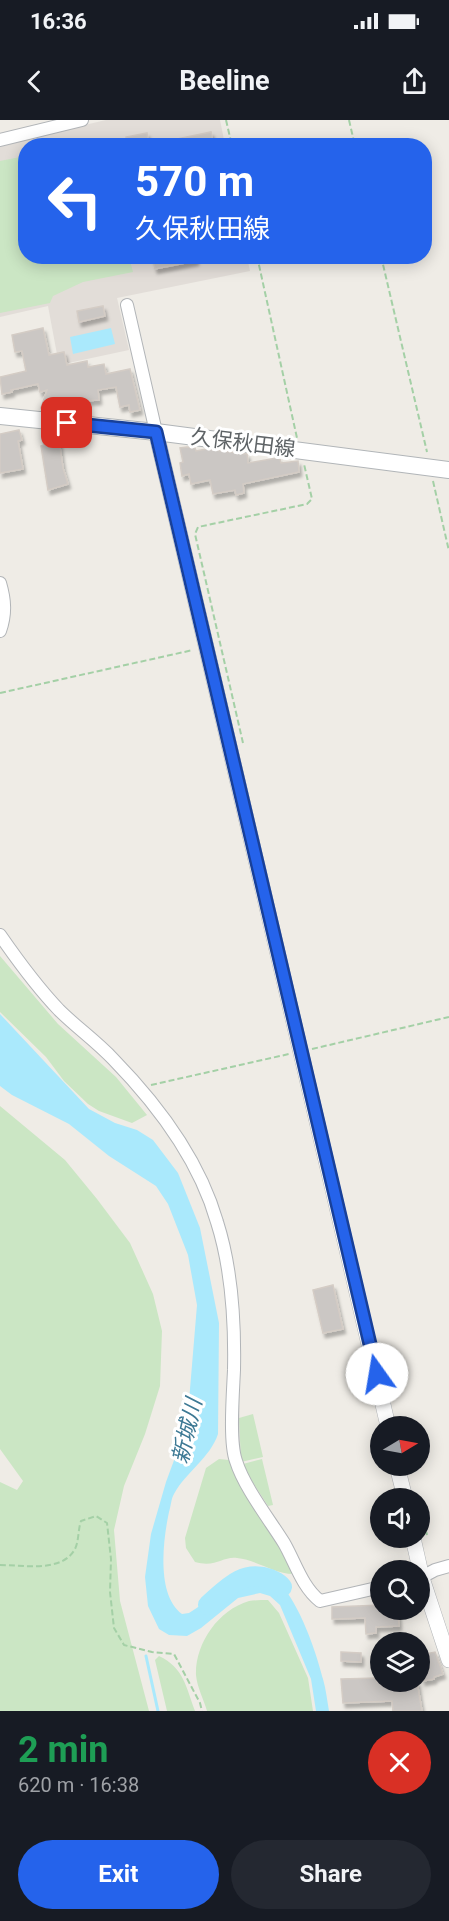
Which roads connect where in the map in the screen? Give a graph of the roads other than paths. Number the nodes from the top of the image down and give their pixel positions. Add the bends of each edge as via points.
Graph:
1 (82, 120) edge
2 (0, 140) edge
3 (128, 305) dead end
4 (0, 416) edge
5 (156, 432) junction
6 (449, 470) edge
7 (0, 583) edge
8 (0, 631) edge
9 (0, 935) edge
10 (386, 1416) edge
11 (449, 1566) edge
12 (430, 1573) edge
13 (370, 1590) edge
14 (430, 1604) edge
15 (449, 1660) edge

1 - 2 street
3 - 5 street
4 - 5 main road, 久保秋田線
5 - 6 main road, 久保秋田線
5 - 10 street
7 - 8 street via 4,603
9 - 13 street via 59,1010 140,1089 178,1138 198,1172 223,1244 235,1326 233,1420 235,1459 242,1476 312,1595 320,1601
11 - 12 street
14 - 15 street

